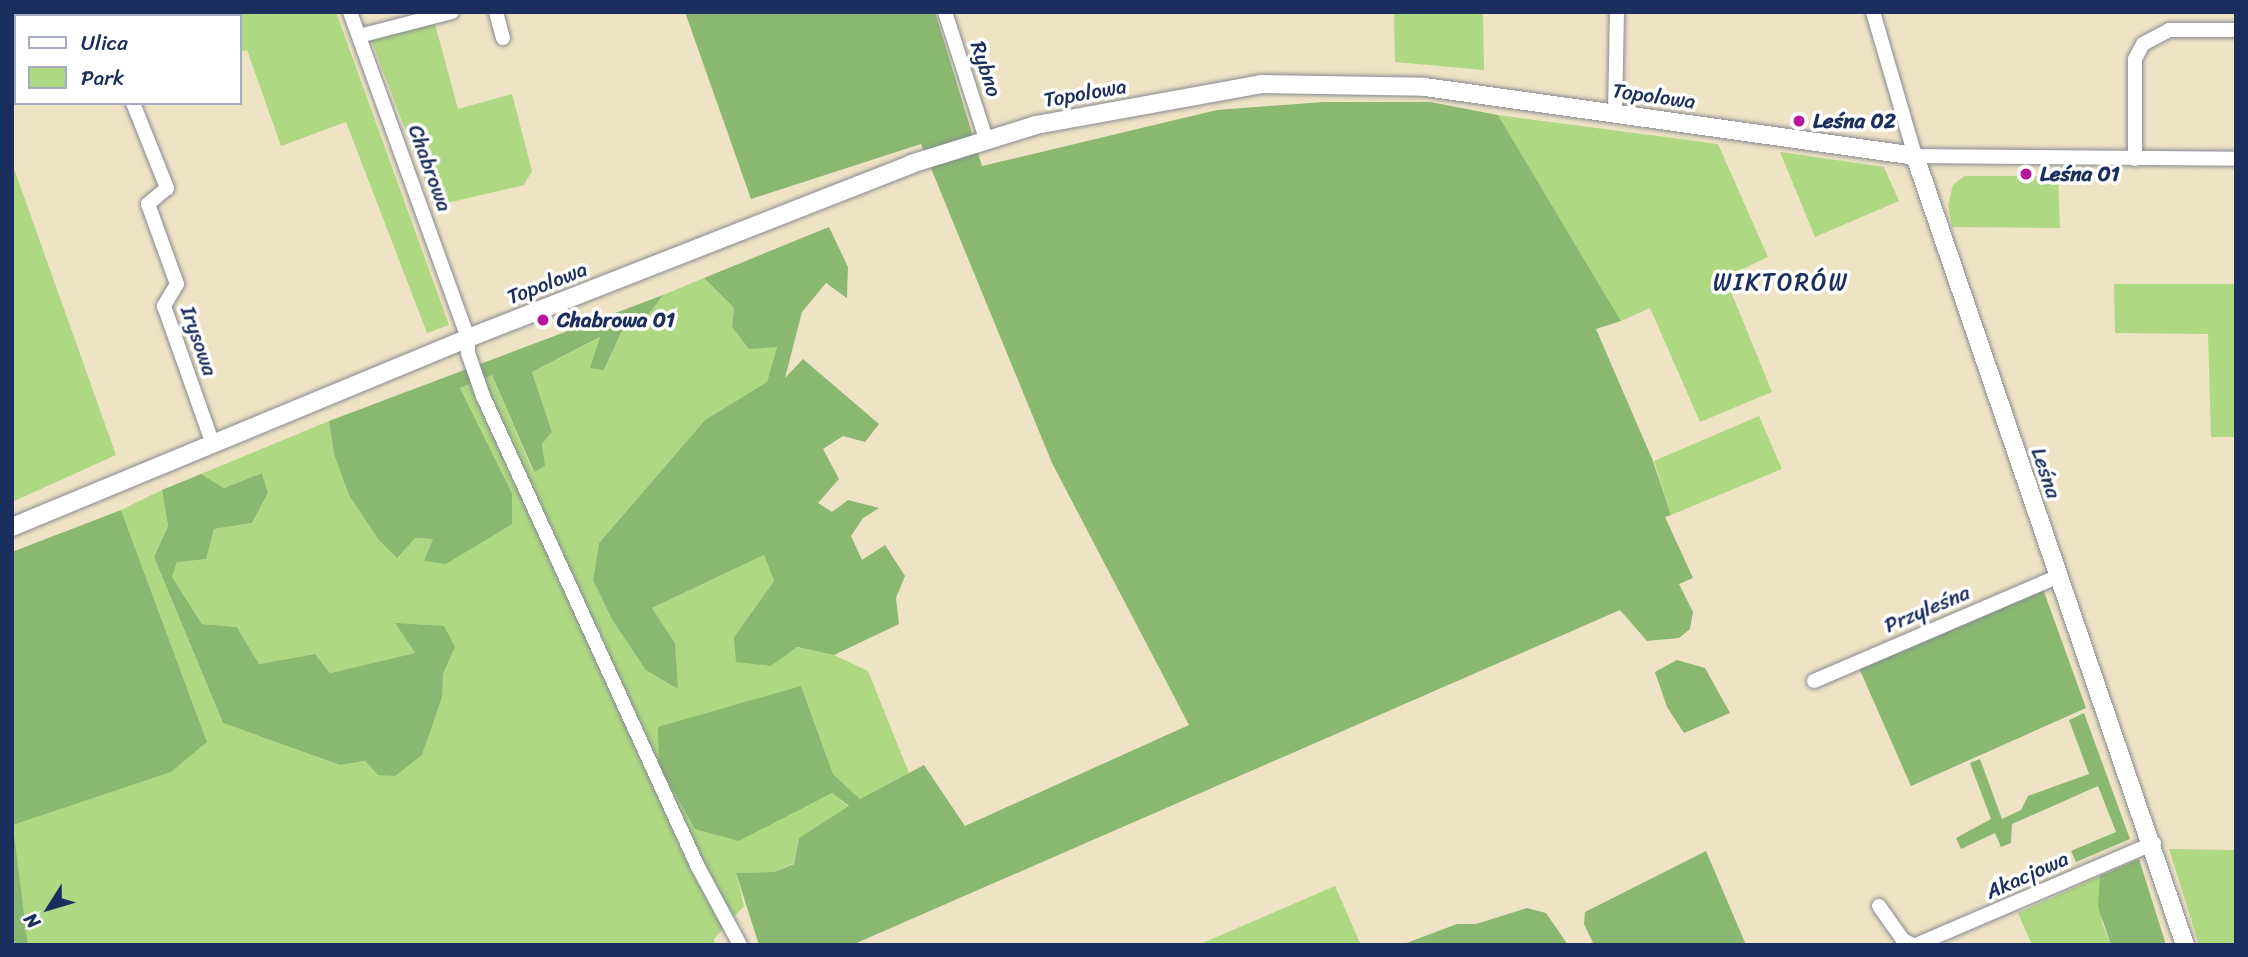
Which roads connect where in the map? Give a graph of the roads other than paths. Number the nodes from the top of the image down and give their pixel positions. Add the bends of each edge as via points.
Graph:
1 (350, 12) edge
2 (452, 12) edge
3 (496, 12) edge
4 (945, 12) edge
5 (1617, 12) edge
6 (1873, 12) edge
7 (2236, 30) edge
8 (359, 36) junction
9 (503, 38) dead end
10 (134, 105) edge
11 (1615, 114) junction
12 (986, 139) junction
13 (1915, 156) junction
14 (2135, 159) junction
15 (2236, 159) edge
16 (468, 338) junction
17 (213, 444) junction
18 (12, 527) edge
19 (2057, 577) junction
20 (1814, 681) dead end
21 (2154, 842) junction
22 (1879, 906) dead end
23 (740, 945) edge
24 (1915, 945) edge
25 (2185, 945) edge

1 - 8 street, Chabrowa
2 - 8 street
3 - 9 street
4 - 12 street, Rybno
5 - 11 street
6 - 13 street, Leśna
7 - 14 street via 2169,30 2143,44 2135,58
8 - 16 street, Chabrowa
10 - 17 street, Irysowa via 167,188 148,204 177,284 164,306
11 - 12 street, Topolowa via 1425,88 1261,84 1036,125
11 - 13 street, Topolowa
12 - 16 street, Topolowa
13 - 14 street, Topolowa
13 - 19 street, Leśna
14 - 15 street, Topolowa
16 - 17 street, Topolowa
16 - 23 street, Chabrowa via 468,353 483,396 697,865
17 - 18 street, Topolowa
19 - 20 street, Przyleśna
19 - 21 street, Leśna
21 - 24 street, Akacjowa
21 - 25 street, Leśna
22 - 24 street, Akacjowa via 1903,940

